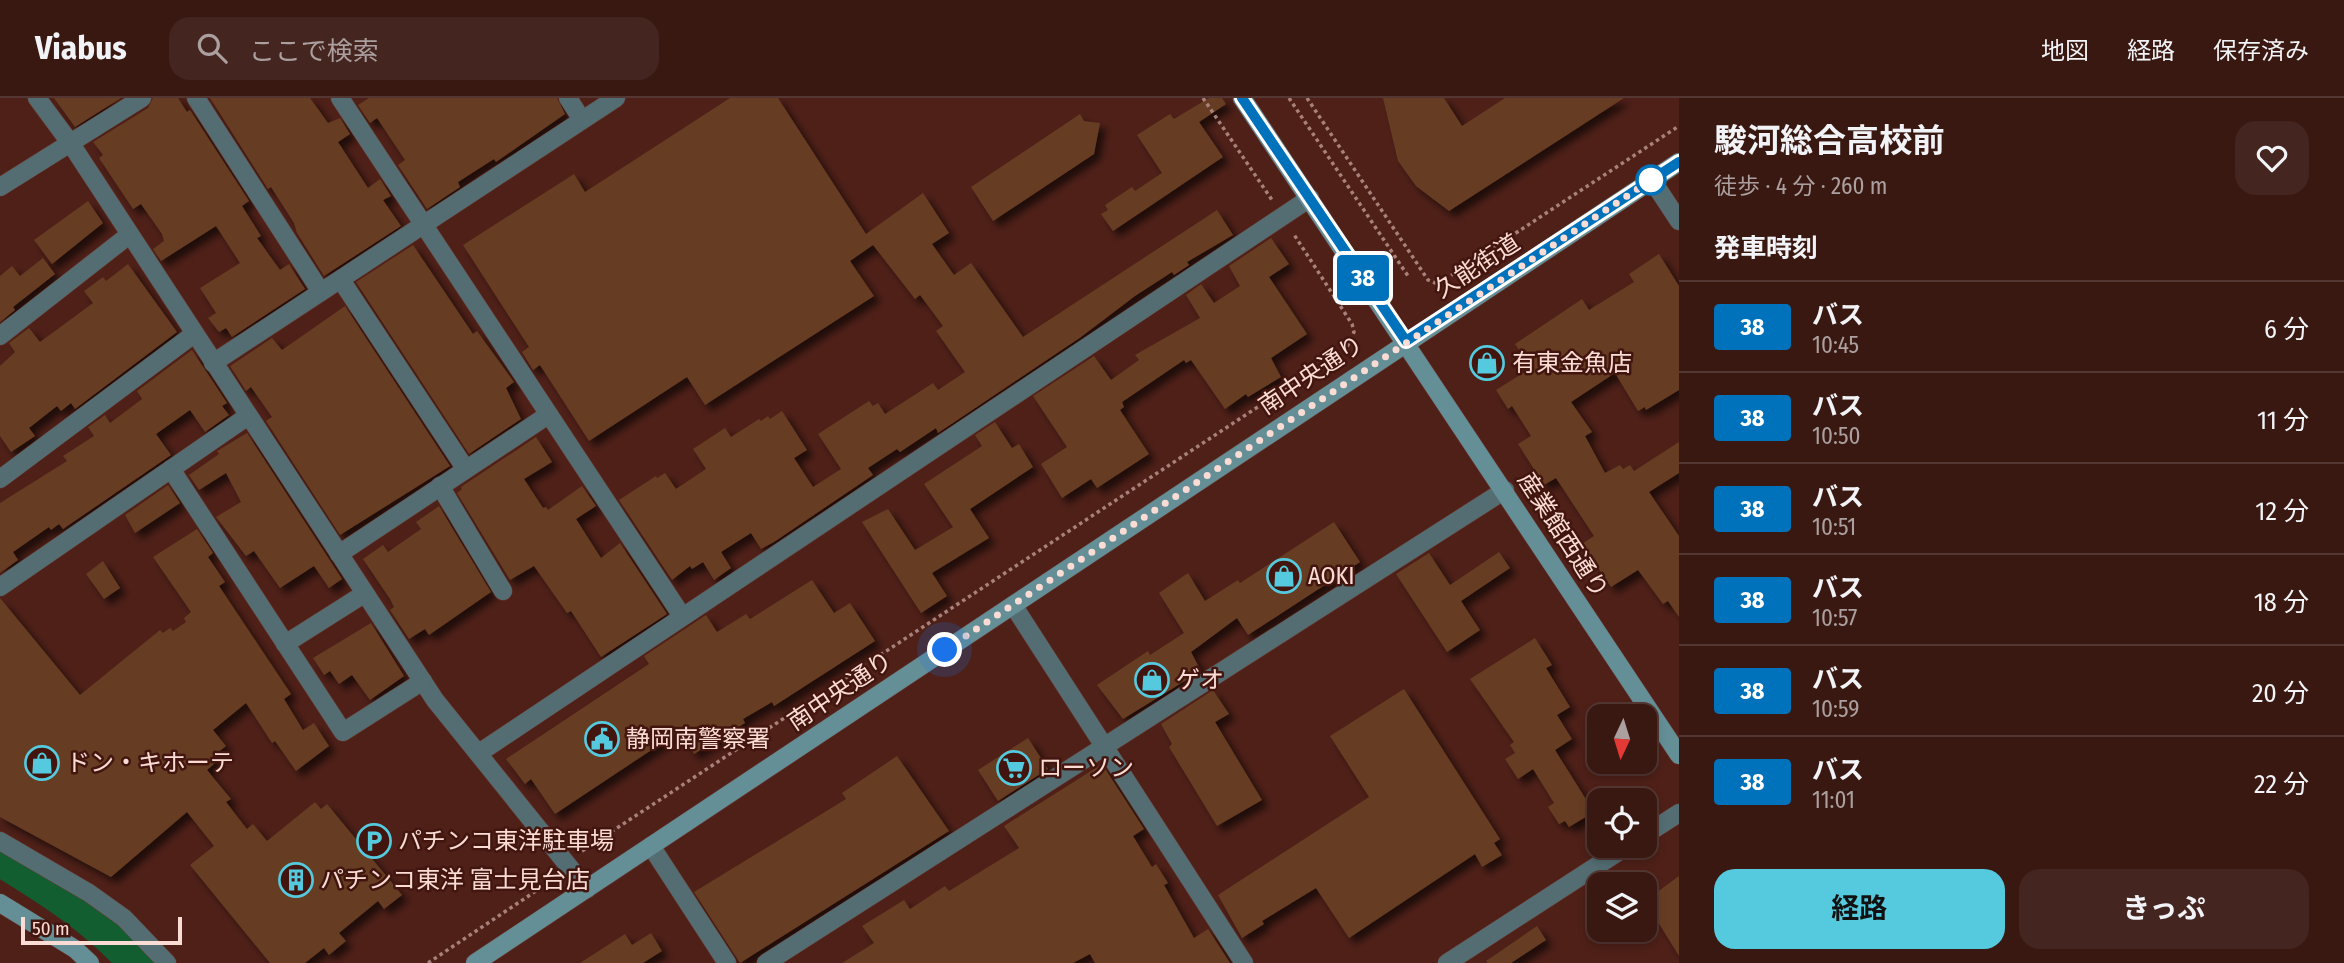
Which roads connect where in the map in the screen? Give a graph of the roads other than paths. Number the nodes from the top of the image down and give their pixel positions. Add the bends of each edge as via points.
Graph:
1 (37, 98) edge
2 (142, 98) edge
3 (196, 98) edge
4 (340, 98) edge
5 (568, 98) edge
6 (616, 98) edge
7 (1242, 98) edge
8 (582, 120) junction
9 (71, 144) junction
10 (1679, 162) edge
11 (1652, 180) junction
12 (0, 187) edge
13 (1310, 198) junction
14 (1679, 221) edge
15 (422, 226) junction
16 (129, 234) junction
17 (341, 280) junction
18 (321, 292) junction
19 (194, 334) junction
20 (0, 336) edge
21 (1406, 341) junction
22 (213, 363) junction
23 (548, 415) junction
24 (248, 416) junction
25 (465, 468) junction
26 (171, 469) junction
27 (0, 479) edge
28 (440, 486) junction
29 (1505, 490) junction
30 (339, 554) junction
31 (0, 587) edge
32 (503, 591) dead end
33 (364, 594) junction
34 (1013, 605) junction
35 (682, 616) junction
36 (285, 644) junction
37 (423, 681) junction
38 (1104, 747) junction
39 (1678, 752) edge
40 (479, 753) junction
41 (1679, 813) edge
42 (1657, 827) edge
43 (0, 841) edge
44 (651, 846) junction
45 (1609, 858) edge
46 (587, 889) junction
47 (0, 903) edge
48 (90, 963) edge
49 (167, 963) edge
50 (475, 963) edge
51 (727, 963) edge
52 (766, 963) edge
53 (1244, 963) edge
54 (1447, 963) edge

1 - 9 street
2 - 9 street
3 - 18 street
4 - 15 street
5 - 8 street
6 - 8 street
7 - 13 street
8 - 15 street
9 - 12 street
9 - 16 street
10 - 11 street, 久能街道
11 - 14 street
11 - 21 street, 久能街道
13 - 21 street
13 - 35 street
15 - 17 street
15 - 23 street
16 - 19 street
16 - 20 street
17 - 18 street
17 - 25 street
18 - 22 street
19 - 22 street
19 - 27 street
21 - 29 street, 産業館西通り
21 - 34 street, 南中央通り
22 - 24 street
23 - 25 street
23 - 35 street
24 - 26 street
24 - 30 street
25 - 28 street
26 - 31 street
26 - 36 street
28 - 30 street
28 - 32 street
29 - 38 street
29 - 39 street, 産業館西通り
30 - 33 street
33 - 36 street
33 - 37 street
34 - 38 street
34 - 44 street, 南中央通り
35 - 40 street
36 - 37 street via 343,732
37 - 40 street
38 - 52 street
38 - 53 street
40 - 46 street
41 - 42 street
43 - 49 street via 89,892 124,918
44 - 46 street, 南中央通り
44 - 51 street
45 - 54 street
46 - 50 street, 南中央通り
47 - 48 street

